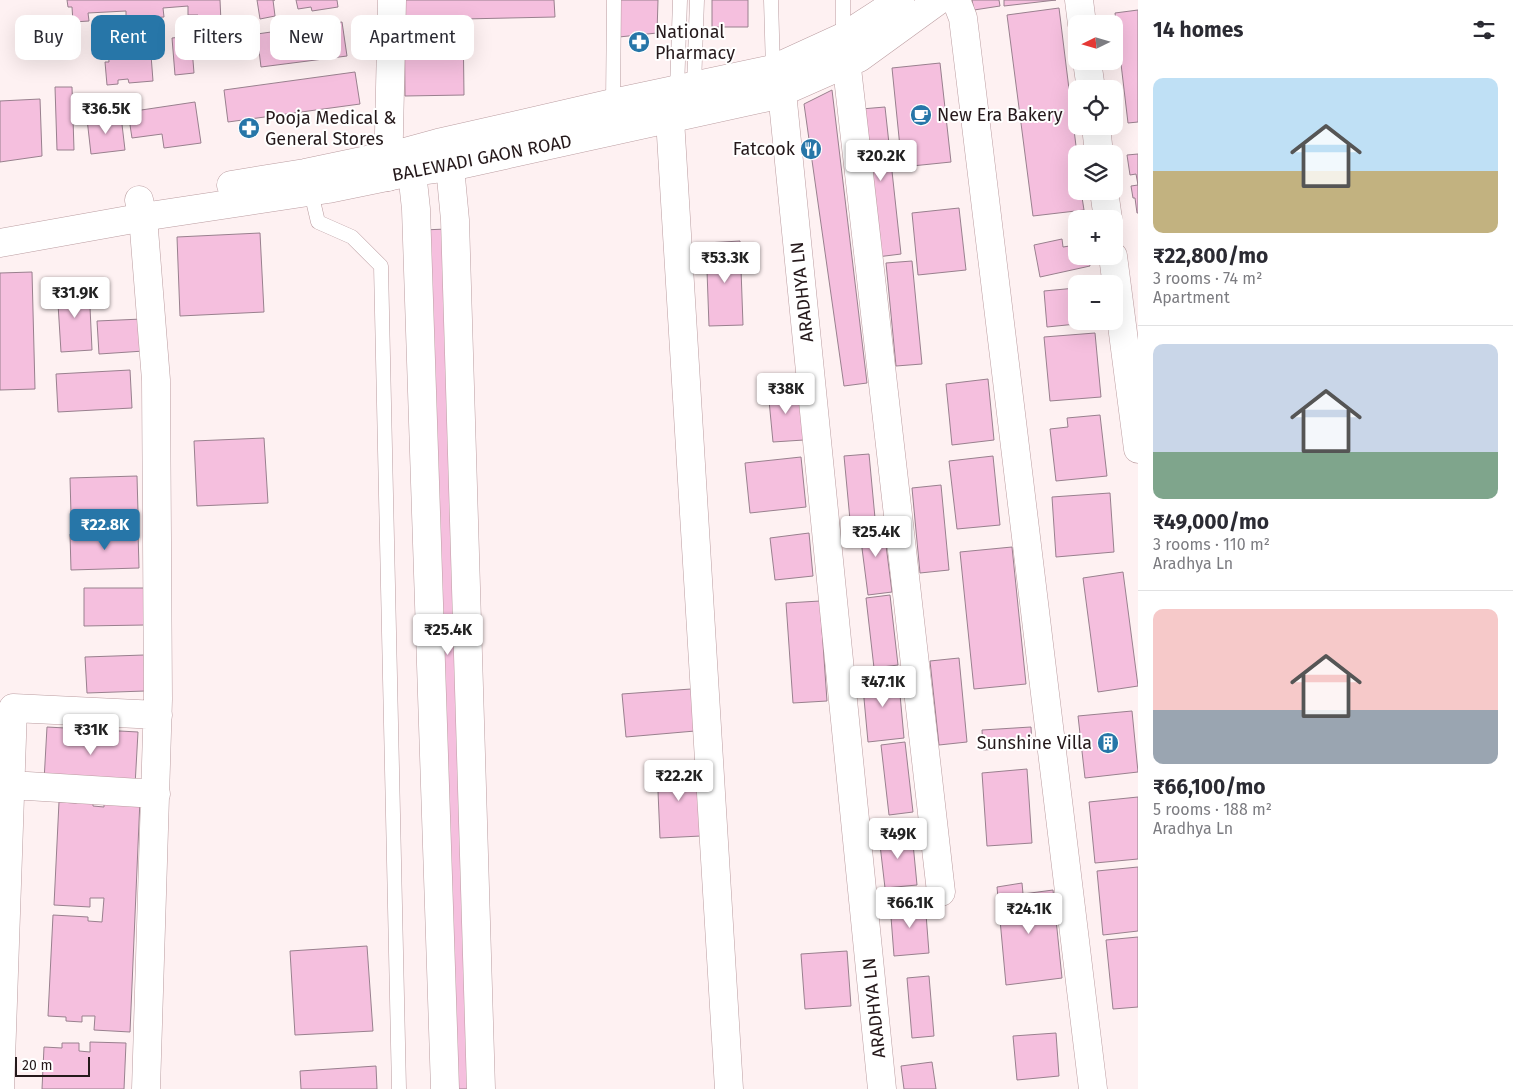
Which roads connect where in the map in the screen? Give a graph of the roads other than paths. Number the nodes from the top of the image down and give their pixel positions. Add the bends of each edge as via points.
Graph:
1 (392, 0) edge
2 (614, 0) edge
3 (680, 0) edge
4 (697, 0) edge
5 (771, 0) edge
6 (843, 0) edge
7 (900, 0) edge
8 (939, 0) edge
9 (956, 0) edge
10 (1079, 0) edge
11 (1081, 15) edge
12 (845, 50) junction
13 (778, 80) junction
14 (685, 88) junction
15 (613, 103) junction
16 (670, 119) junction
17 (450, 167) junction
18 (396, 168) junction
19 (308, 182) junction
20 (141, 208) junction
21 (455, 220) junction
22 (416, 221) junction
23 (0, 224) edge
24 (0, 243) edge
25 (1114, 265) edge
26 (1138, 449) edge
27 (158, 715) junction
28 (11, 785) junction
29 (156, 794) junction
30 (941, 892) dead end
31 (0, 1089) edge
32 (146, 1089) edge
33 (399, 1089) edge
34 (444, 1089) edge
35 (481, 1089) edge
36 (729, 1089) edge
37 (882, 1089) edge
38 (1094, 1089) edge

1 - 18 street
2 - 15 lane
3 - 14 lane
4 - 14 lane
5 - 13 lane
6 - 12 lane
7 - 12 street, BALEWADI GAON ROAD
8 - 12 street, BALEWADI GAON ROAD via 859,58
9 - 38 street via 963,18
10 - 11 street
12 - 13 street, BALEWADI GAON ROAD
12 - 30 street
13 - 14 street, BALEWADI GAON ROAD
13 - 16 street, BALEWADI GAON ROAD via 772,96
13 - 37 street, ARADHYA LN
14 - 15 street, BALEWADI GAON ROAD
15 - 18 street, BALEWADI GAON ROAD
16 - 17 street, BALEWADI GAON ROAD
16 - 36 street
17 - 18 street, BALEWADI GAON ROAD
17 - 21 street
18 - 19 street, BALEWADI GAON ROAD
18 - 22 street
19 - 20 street, BALEWADI GAON ROAD
19 - 33 lane via 318,222 352,237 381,266
20 - 23 street, BALEWADI GAON ROAD
20 - 24 street, BALEWADI GAON ROAD
20 - 27 street via 156,380
21 - 22 street
21 - 35 street
22 - 34 street
25 - 26 street
27 - 28 street via 13,708
27 - 29 street
28 - 29 street
28 - 31 street
29 - 32 street

